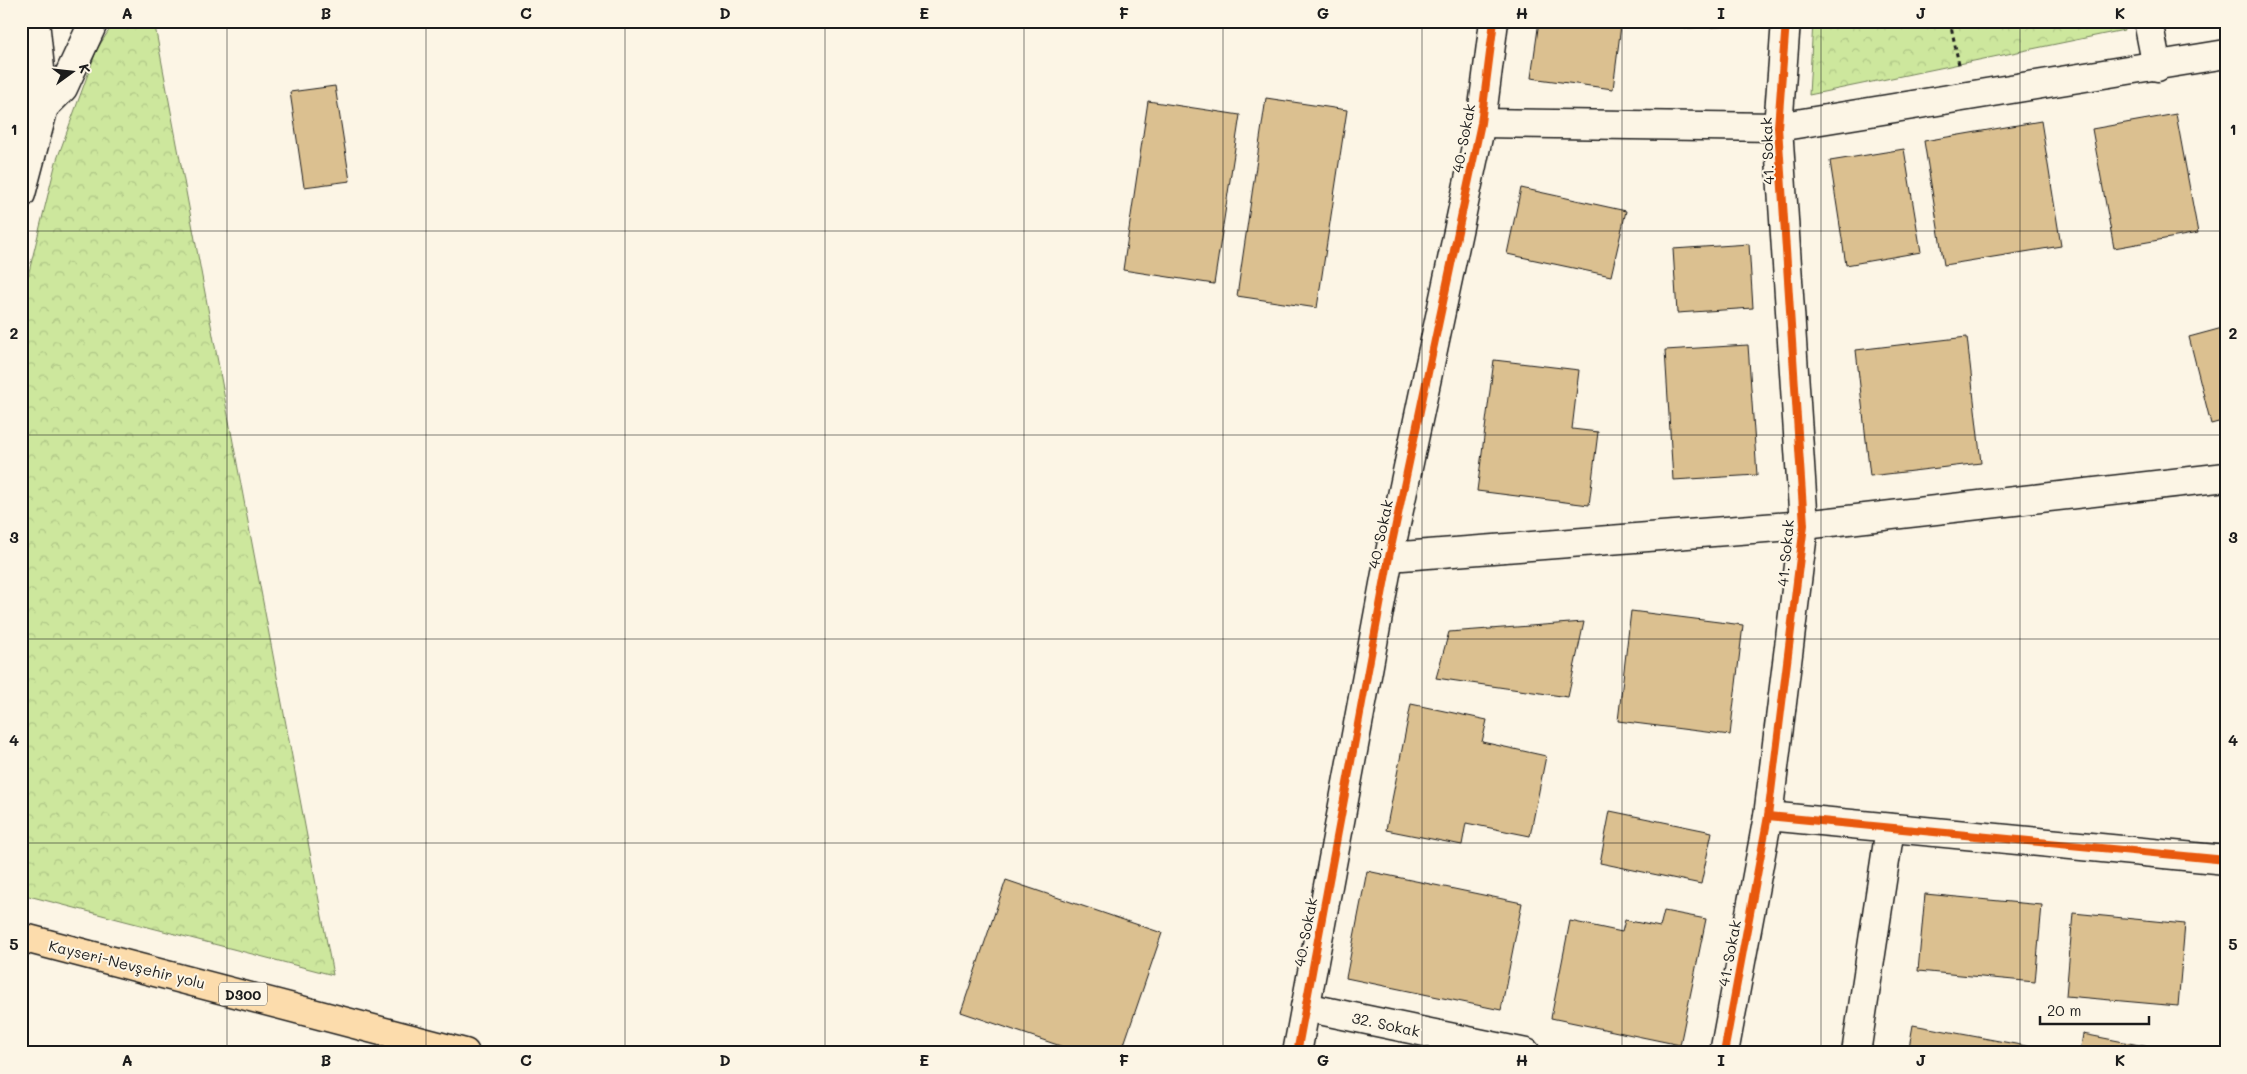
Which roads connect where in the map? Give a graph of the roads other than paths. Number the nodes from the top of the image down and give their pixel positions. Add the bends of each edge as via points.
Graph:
1 (35, 21) edge
2 (94, 21) edge
3 (1494, 21) edge
4 (1786, 21) edge
5 (2148, 21) edge
6 (2226, 54) edge
7 (2157, 67) junction
8 (44, 107) junction
9 (1481, 123) junction
10 (1778, 128) junction
11 (21, 194) edge
12 (2226, 477) edge
13 (1804, 525) junction
14 (1389, 557) junction
15 (1768, 816) junction
16 (1890, 828) junction
17 (2226, 860) edge
18 (21, 937) edge
19 (1305, 1007) junction
20 (465, 1053) edge
21 (1298, 1053) edge
22 (1526, 1053) edge
23 (1724, 1053) edge
24 (1856, 1053) edge

1 - 8 street
2 - 8 street via 63,88
3 - 9 street, 40. Sokak
4 - 10 street, 41. Sokak
5 - 7 street
6 - 7 street
7 - 10 street
8 - 11 street
9 - 10 street
9 - 14 street, 40. Sokak
10 - 13 street, 41. Sokak
12 - 13 street
13 - 14 street
13 - 15 street, 41. Sokak
14 - 19 street, 40. Sokak
15 - 16 street
15 - 23 street, 41. Sokak
16 - 17 street
16 - 24 street
18 - 20 highway, Kayseri-Nevşehir yolu / D300
19 - 21 street, 40. Sokak
19 - 22 street, 32. Sokak

